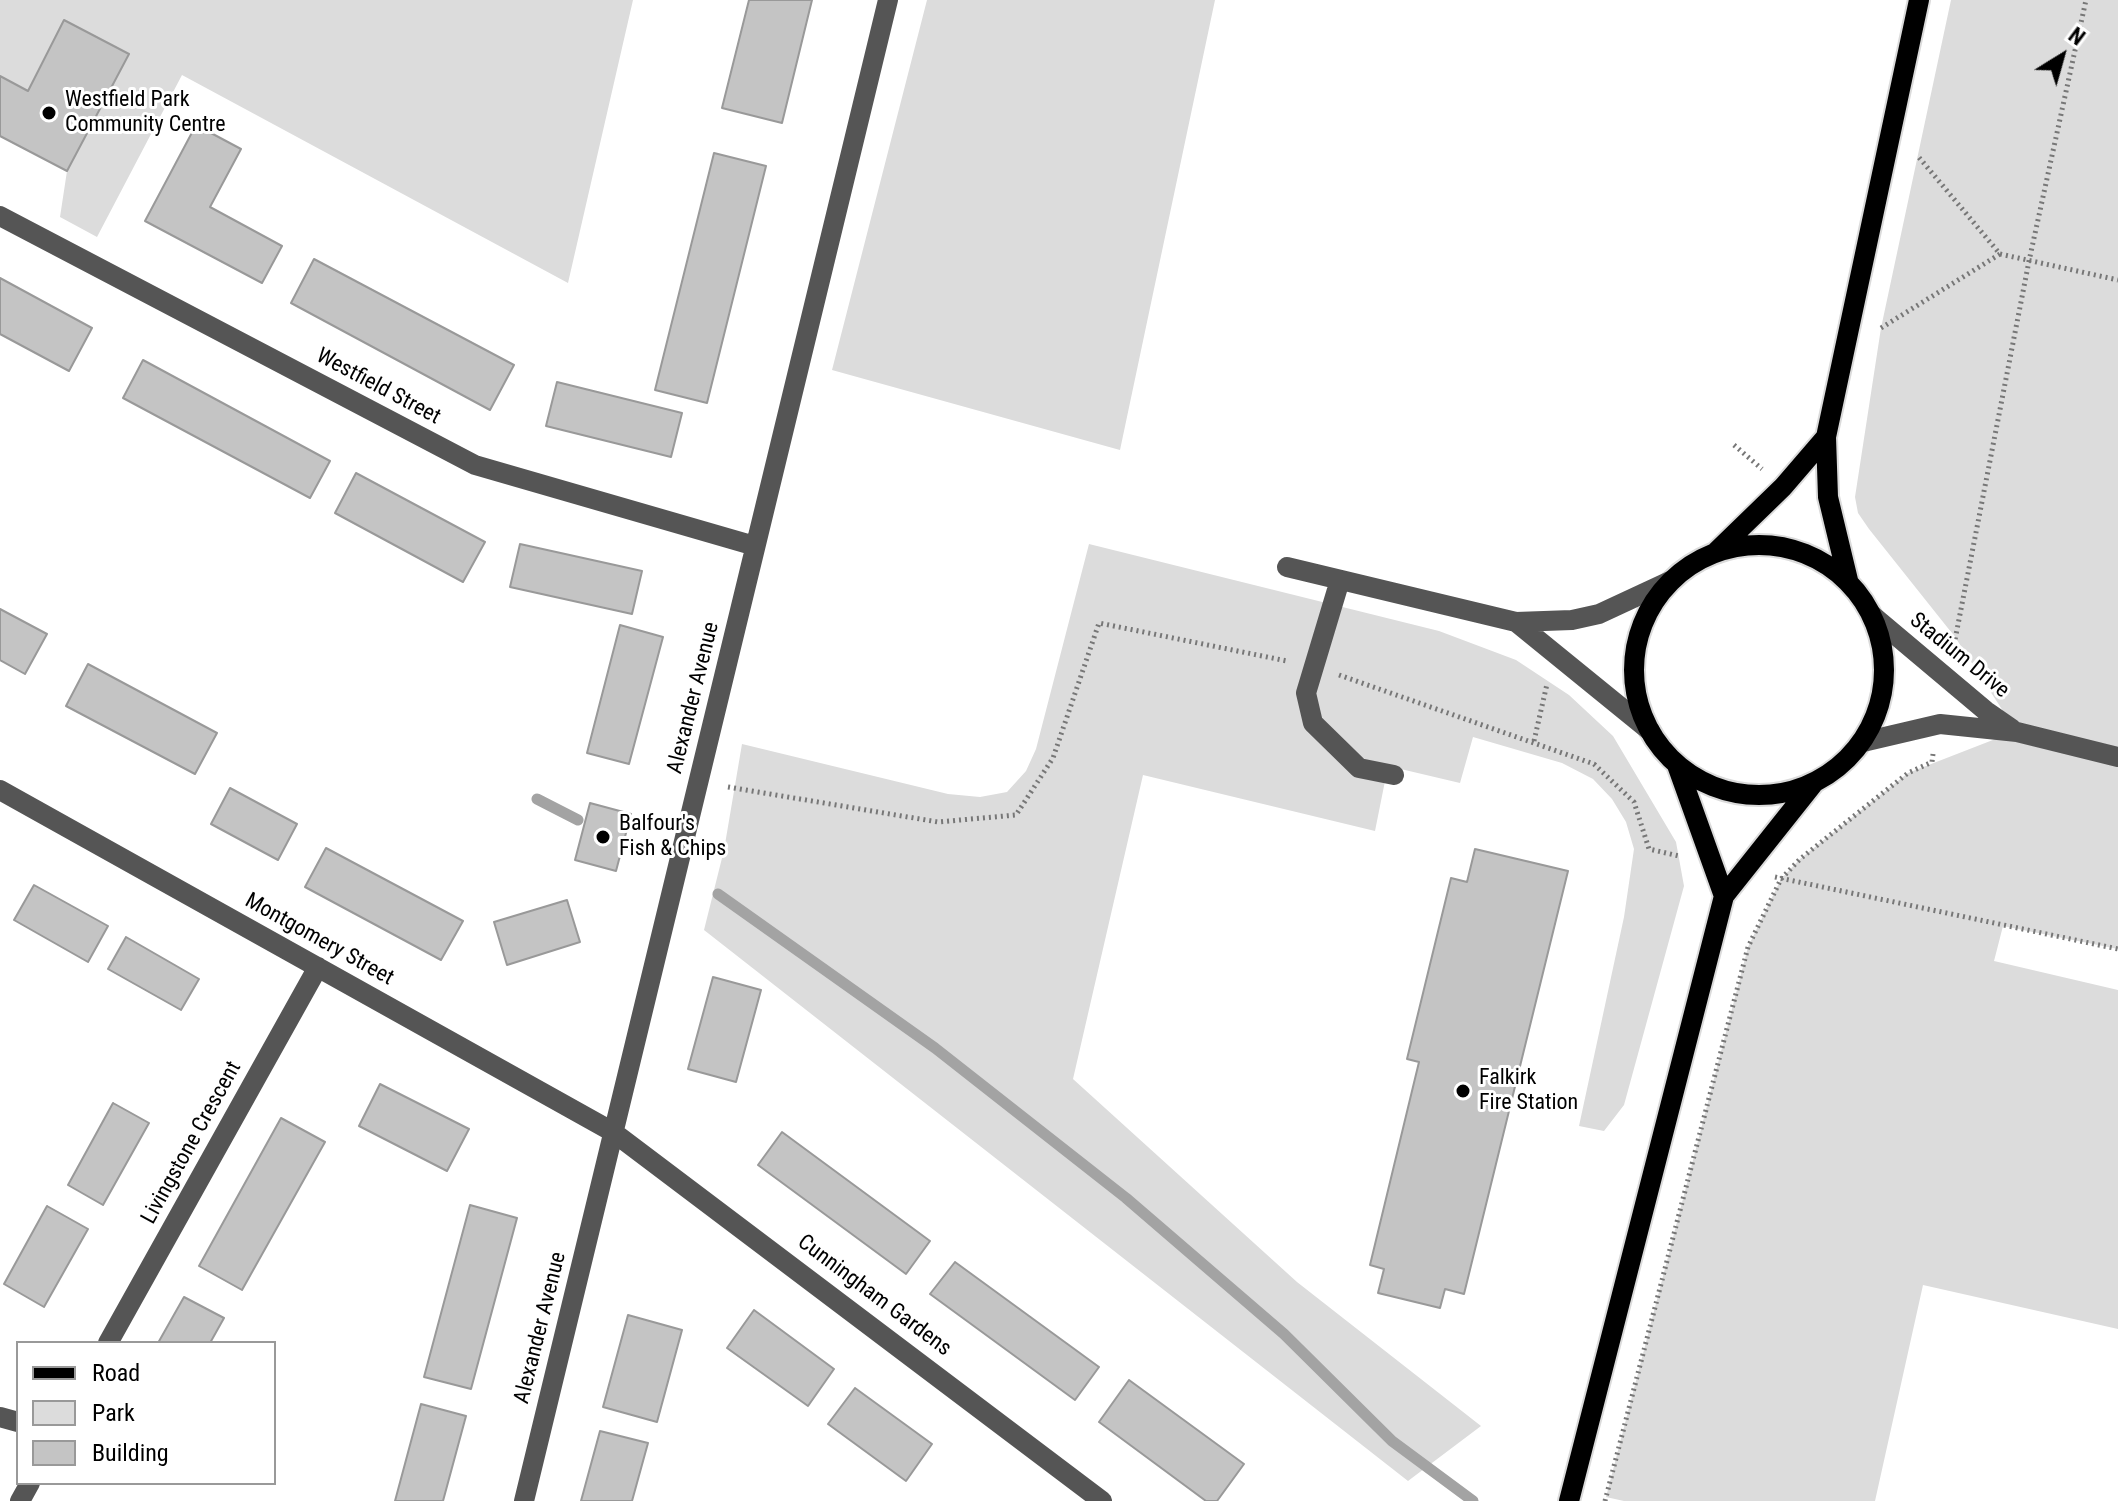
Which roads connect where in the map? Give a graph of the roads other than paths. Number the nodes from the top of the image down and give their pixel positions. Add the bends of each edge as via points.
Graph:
1 (888, 0) edge
2 (1919, 0) edge
3 (0, 216) edge
4 (1826, 437) junction
5 (755, 546) junction
6 (1716, 552) junction
7 (1287, 567) dead end
8 (1340, 580) junction
9 (1848, 580) junction
10 (1670, 581) junction
11 (1873, 616) junction
12 (1516, 622) junction
13 (1650, 731) junction
14 (2017, 732) junction
15 (1863, 742) junction
16 (2118, 757) edge
17 (1677, 765) junction
18 (1394, 775) dead end
19 (1813, 784) junction
20 (0, 790) edge
21 (1724, 896) junction
22 (318, 967) junction
23 (613, 1132) junction
24 (109, 1341) edge
25 (524, 1501) edge
26 (1102, 1501) edge
27 (1569, 1501) edge

1 - 5 street, Alexander Avenue
2 - 4 main road
3 - 5 street, Westfield Street via 475,465
4 - 6 main road
4 - 9 main road via 1828,497
5 - 23 street, Alexander Avenue
6 - 9 main road via 1750,545 1786,547 1819,559
6 - 10 main road
7 - 8 street
8 - 12 street
8 - 18 street via 1306,693 1313,723 1359,768
9 - 11 main road
10 - 12 street via 1599,614
10 - 13 main road via 1647,613 1635,652 1636,693
11 - 14 street, Stadium Drive
11 - 15 main road via 1883,647 1885,680 1878,712
12 - 13 street
13 - 17 main road
14 - 15 street, Stadium Drive via 1940,724
14 - 16 street, Stadium Drive
15 - 19 main road
17 - 19 main road via 1707,784 1742,794 1778,794
17 - 21 main road
19 - 21 main road
20 - 22 street, Montgomery Street
21 - 27 main road
22 - 23 street, Montgomery Street
22 - 24 street, Livingstone Crescent
23 - 25 street, Alexander Avenue
23 - 26 street, Cunningham Gardens

